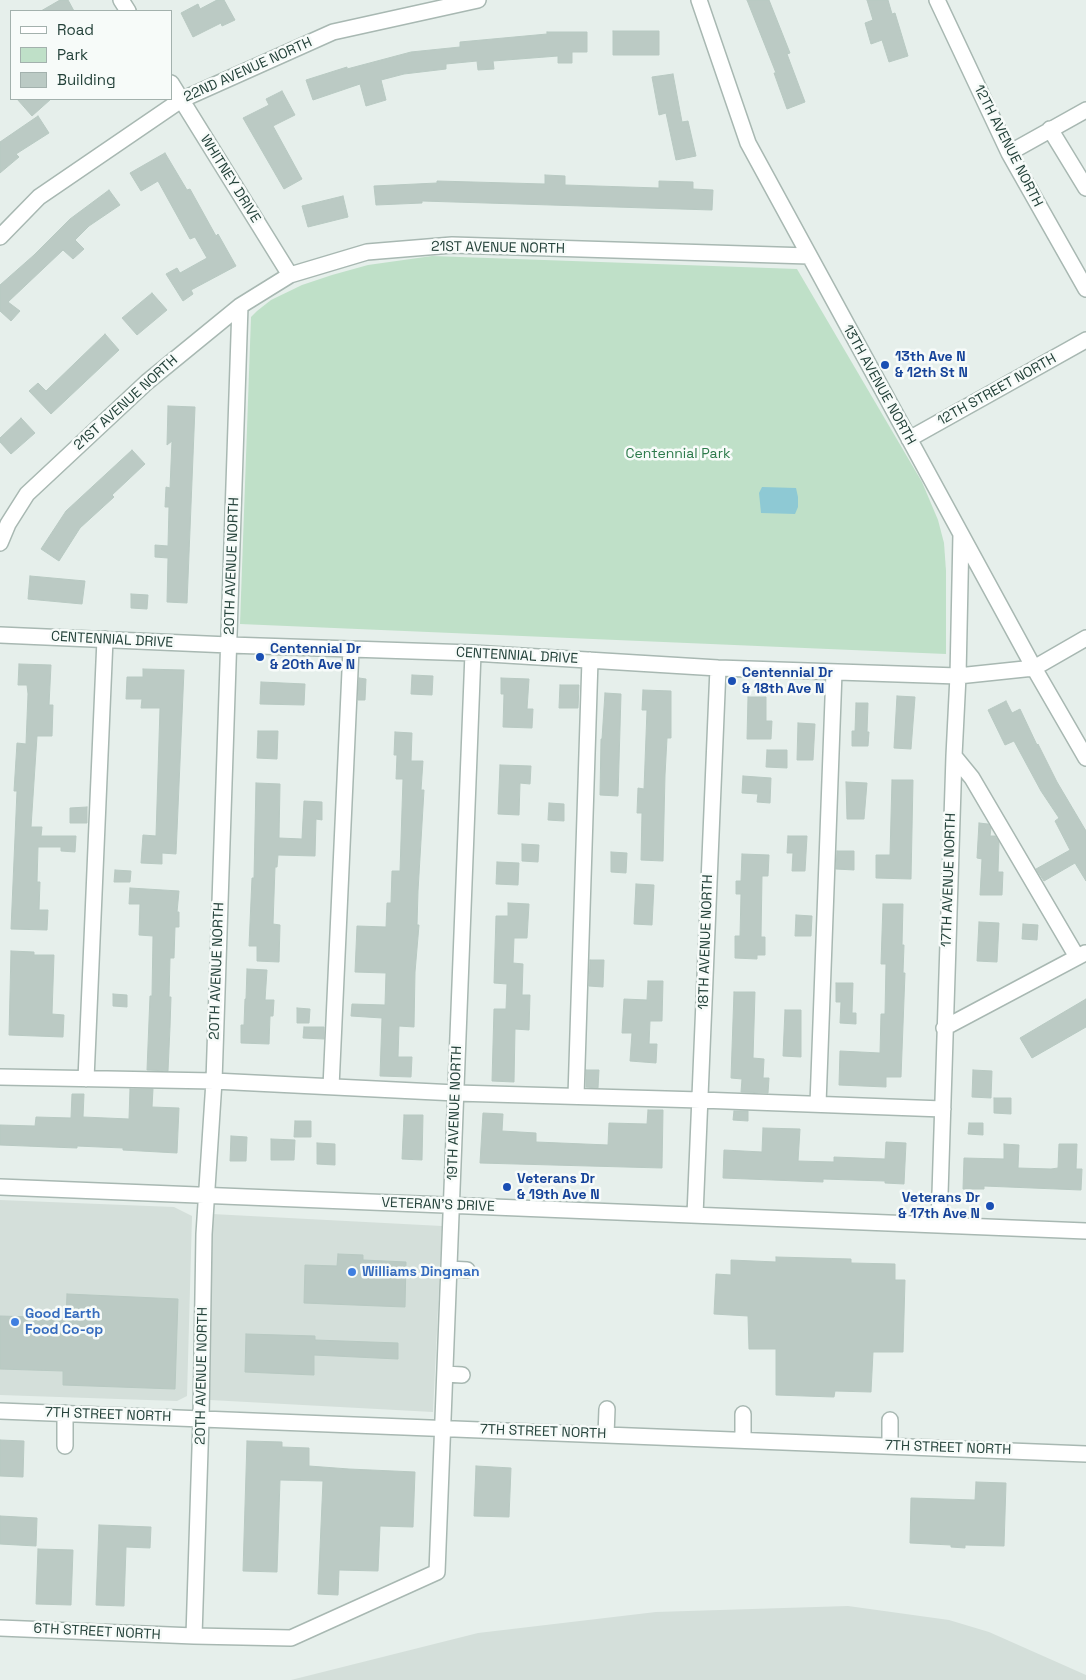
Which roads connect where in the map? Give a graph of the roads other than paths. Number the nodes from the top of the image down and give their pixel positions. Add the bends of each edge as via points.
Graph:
1 (478, 0) edge
2 (699, 0) edge
3 (937, 0) edge
4 (172, 85) edge
5 (181, 100) junction
6 (1086, 110) edge
7 (1050, 129) junction
8 (1009, 153) junction
9 (1086, 188) edge
10 (0, 237) edge
11 (809, 256) junction
12 (290, 275) junction
13 (1086, 289) edge
14 (240, 306) junction
15 (1086, 340) edge
16 (909, 439) junction
17 (961, 534) junction
18 (0, 544) edge
19 (0, 635) edge
20 (1086, 638) edge
21 (105, 639) junction
22 (229, 645) junction
23 (351, 649) junction
24 (472, 653) junction
25 (590, 660) junction
26 (718, 668) junction
27 (1034, 668) junction
28 (834, 672) junction
29 (958, 676) junction
30 (954, 756) junction
31 (1086, 758) edge
32 (1082, 954) edge
33 (944, 1028) junction
34 (0, 1077) edge
35 (86, 1079) junction
36 (214, 1081) junction
37 (332, 1087) junction
38 (456, 1093) junction
39 (576, 1096) junction
40 (700, 1100) junction
41 (818, 1104) junction
42 (943, 1109) junction
43 (0, 1187) edge
44 (206, 1195) junction
45 (451, 1205) junction
46 (695, 1215) junction
47 (939, 1225) junction
48 (1086, 1231) edge
49 (449, 1269) junction
50 (467, 1270) dead end
51 (445, 1374) junction
52 (462, 1375) dead end
53 (607, 1409) dead end
54 (0, 1411) edge
55 (65, 1413) junction
56 (743, 1414) dead end
57 (201, 1418) junction
58 (890, 1420) dead end
59 (443, 1428) junction
60 (606, 1435) junction
61 (743, 1440) junction
62 (64, 1446) dead end
63 (890, 1446) junction
64 (1086, 1454) edge
65 (437, 1572) joint
66 (0, 1628) edge
67 (194, 1636) junction

1 - 5 street, 22ND AVENUE NORTH via 333,32
2 - 11 street, 13TH AVENUE NORTH via 748,143
3 - 8 street, 12TH AVENUE NORTH
4 - 5 street, WHITNEY DRIVE
5 - 10 street, 22ND AVENUE NORTH via 39,197
5 - 12 street, WHITNEY DRIVE
6 - 7 street
7 - 8 street
7 - 9 street
8 - 13 street, 12TH AVENUE NORTH
11 - 12 street, 21ST AVENUE NORTH via 452,245 367,252
11 - 16 street, 13TH AVENUE NORTH
12 - 14 street, 21ST AVENUE NORTH
14 - 18 street, 21ST AVENUE NORTH via 147,382 27,494
14 - 22 street, 20TH AVENUE NORTH
15 - 16 street, 12TH STREET NORTH
16 - 17 street, 13TH AVENUE NORTH
17 - 27 street, 13TH AVENUE NORTH
17 - 29 street, 17TH AVENUE NORTH
19 - 21 street, CENTENNIAL DRIVE
20 - 27 street
21 - 22 street, CENTENNIAL DRIVE
21 - 35 street
22 - 23 street, CENTENNIAL DRIVE
22 - 36 street, 20TH AVENUE NORTH
23 - 24 street, CENTENNIAL DRIVE
23 - 37 street
24 - 25 street, CENTENNIAL DRIVE
24 - 38 street, 19TH AVENUE NORTH
25 - 26 street, CENTENNIAL DRIVE
25 - 39 street
26 - 28 street, CENTENNIAL DRIVE
26 - 40 street, 18TH AVENUE NORTH
27 - 29 street, CENTENNIAL DRIVE
27 - 31 street, 13TH AVENUE NORTH
28 - 29 street, CENTENNIAL DRIVE
28 - 41 street
29 - 30 street, 17TH AVENUE NORTH
30 - 32 street via 972,778
30 - 33 street, 17TH AVENUE NORTH
32 - 33 street
33 - 42 street, 17TH AVENUE NORTH
34 - 35 street
35 - 36 street
36 - 37 street
36 - 44 street, 20TH AVENUE NORTH
37 - 38 street
38 - 39 street
38 - 45 street, 19TH AVENUE NORTH
39 - 40 street
40 - 41 street
40 - 46 street, 18TH AVENUE NORTH
41 - 42 street
42 - 47 street, 17TH AVENUE NORTH
43 - 44 street, VETERAN'S DRIVE
44 - 45 street, VETERAN'S DRIVE
44 - 57 street, 20TH AVENUE NORTH
45 - 46 street, VETERAN'S DRIVE
45 - 49 street, 19TH AVENUE NORTH
46 - 47 street, VETERAN'S DRIVE
47 - 48 street, VETERAN'S DRIVE
49 - 50 street
49 - 51 street, 19TH AVENUE NORTH
51 - 52 street
51 - 59 street, 19TH AVENUE NORTH
53 - 60 street
54 - 55 street, 7TH STREET NORTH
55 - 57 street, 7TH STREET NORTH
55 - 62 street
56 - 61 street
57 - 59 street, 7TH STREET NORTH
57 - 67 street, 20TH AVENUE NORTH
58 - 63 street
59 - 60 street, 7TH STREET NORTH
59 - 65 street, 19TH AVENUE NORTH
60 - 61 street, 7TH STREET NORTH
61 - 63 street, 7TH STREET NORTH
63 - 64 street, 7TH STREET NORTH
65 - 67 street, 6TH STREET NORTH via 291,1638
66 - 67 street, 6TH STREET NORTH

